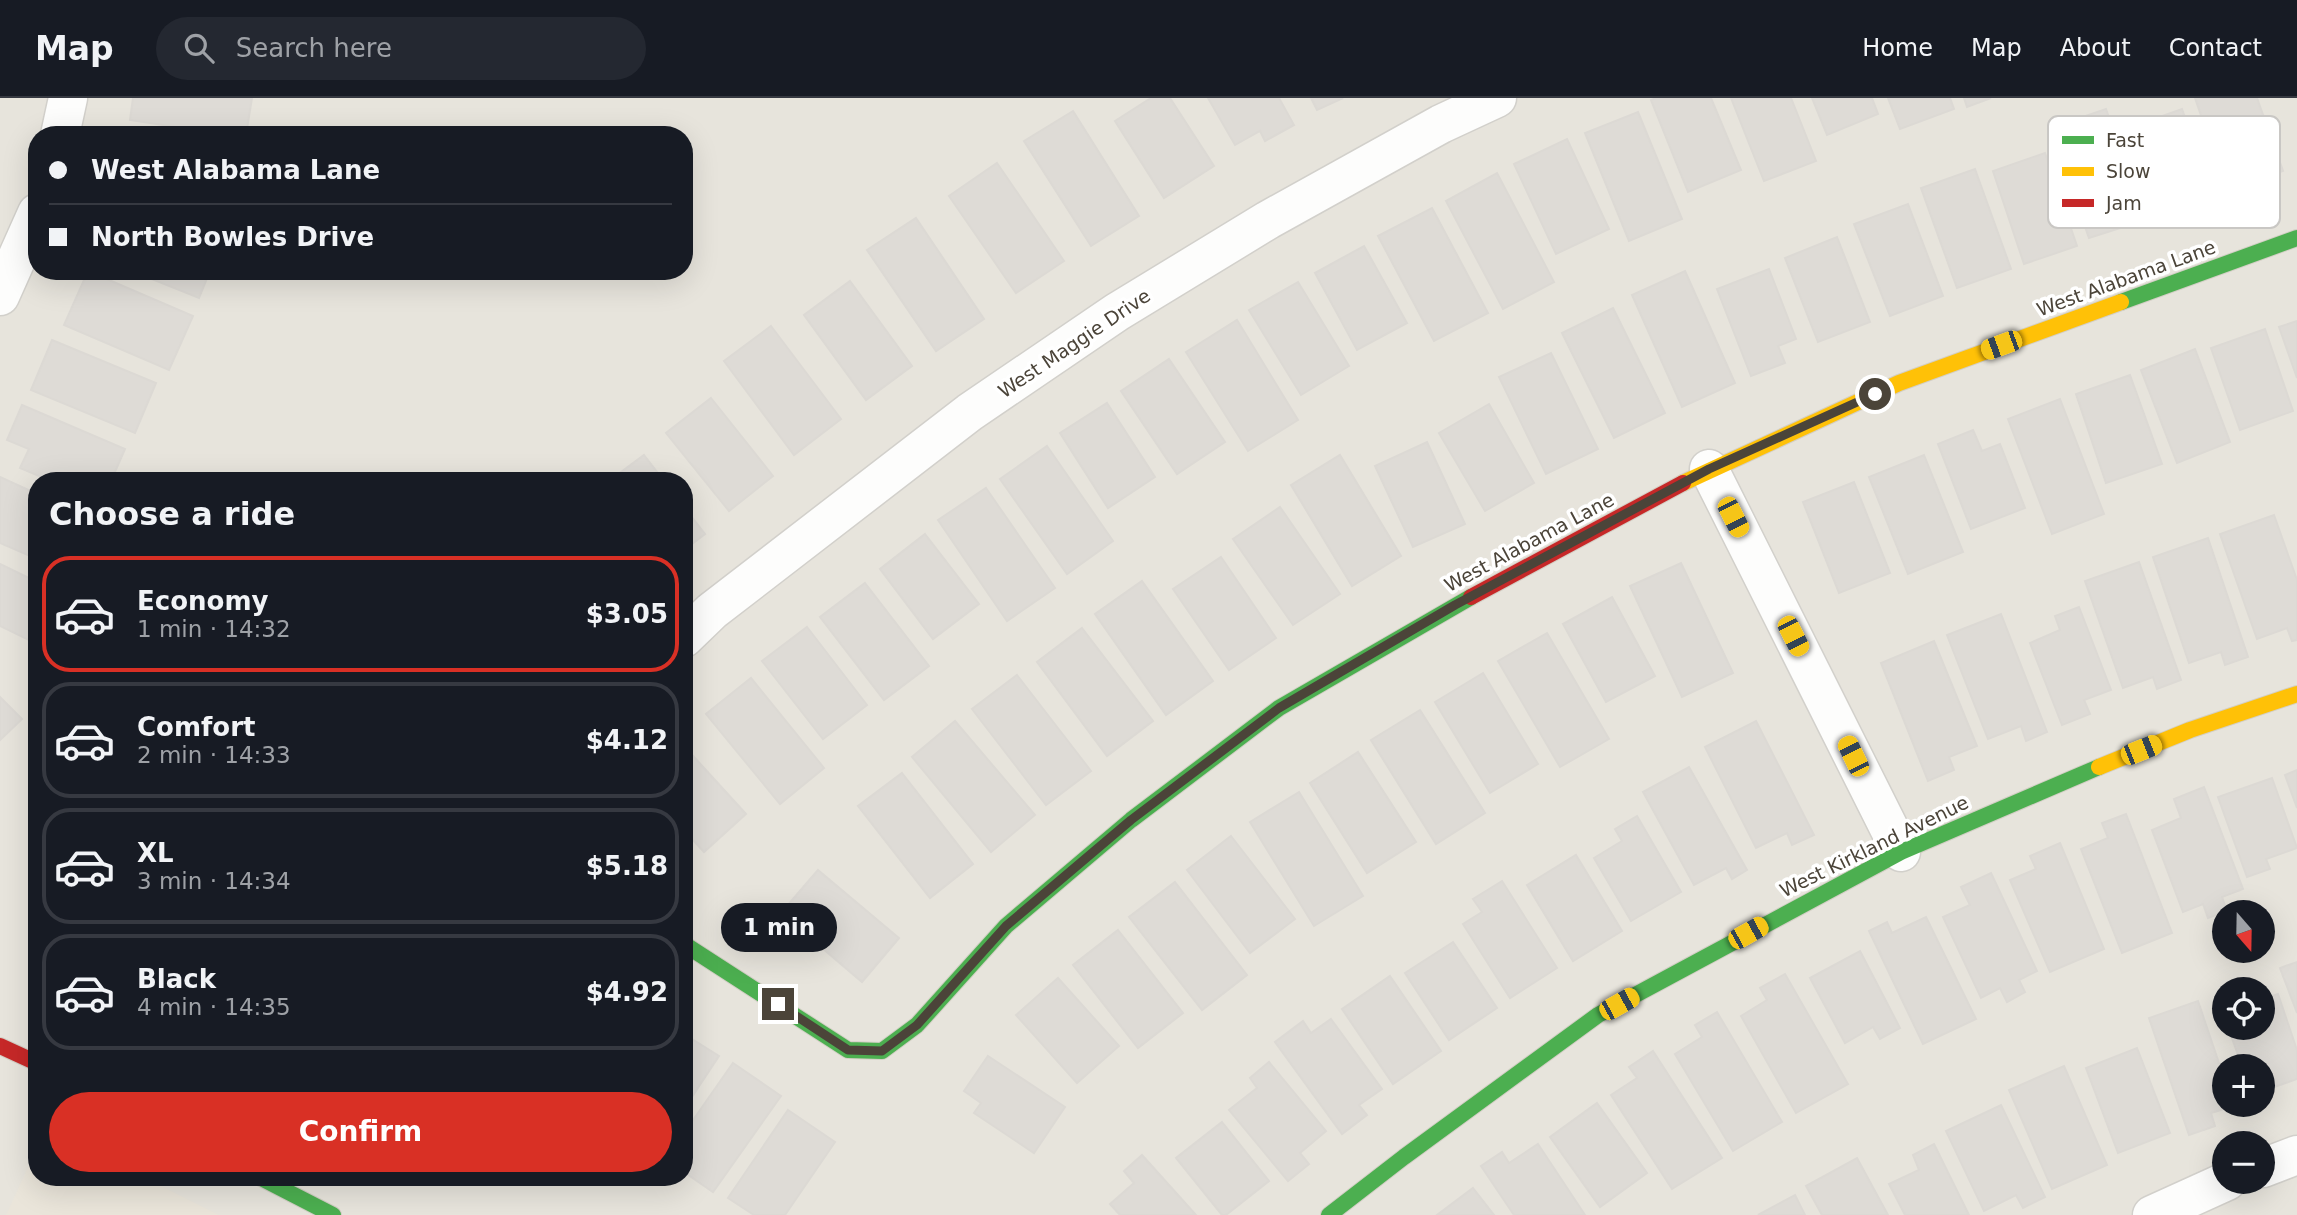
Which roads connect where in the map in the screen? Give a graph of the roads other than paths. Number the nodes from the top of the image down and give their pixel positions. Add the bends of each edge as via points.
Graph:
1 (68, 98) edge
2 (1497, 98) edge
3 (62, 126) edge
4 (28, 233) edge
5 (2297, 238) edge
6 (0, 296) edge
7 (1709, 469) junction
8 (693, 629) edge
9 (2297, 694) edge
10 (1901, 852) junction
11 (693, 950) edge
12 (0, 1046) edge
13 (28, 1059) edge
14 (2297, 1155) edge
15 (2275, 1163) edge
16 (277, 1186) edge
17 (2212, 1188) edge
18 (333, 1215) edge
19 (1329, 1215) edge
20 (2152, 1215) edge

1 - 3 street
2 - 8 street, West Maggie Drive via 1268,220 1117,312 970,412
4 - 6 street
5 - 7 street, West Alabama Lane via 1899,383
7 - 10 street
7 - 11 street, West Alabama Lane via 1455,605 1279,708 1131,820 1006,926 917,1025 882,1051 848,1050
9 - 10 street, West Kirkland Avenue via 2190,730
10 - 19 street, West Kirkland Avenue via 1598,1015
12 - 13 street
14 - 15 street
16 - 18 street
17 - 20 street

